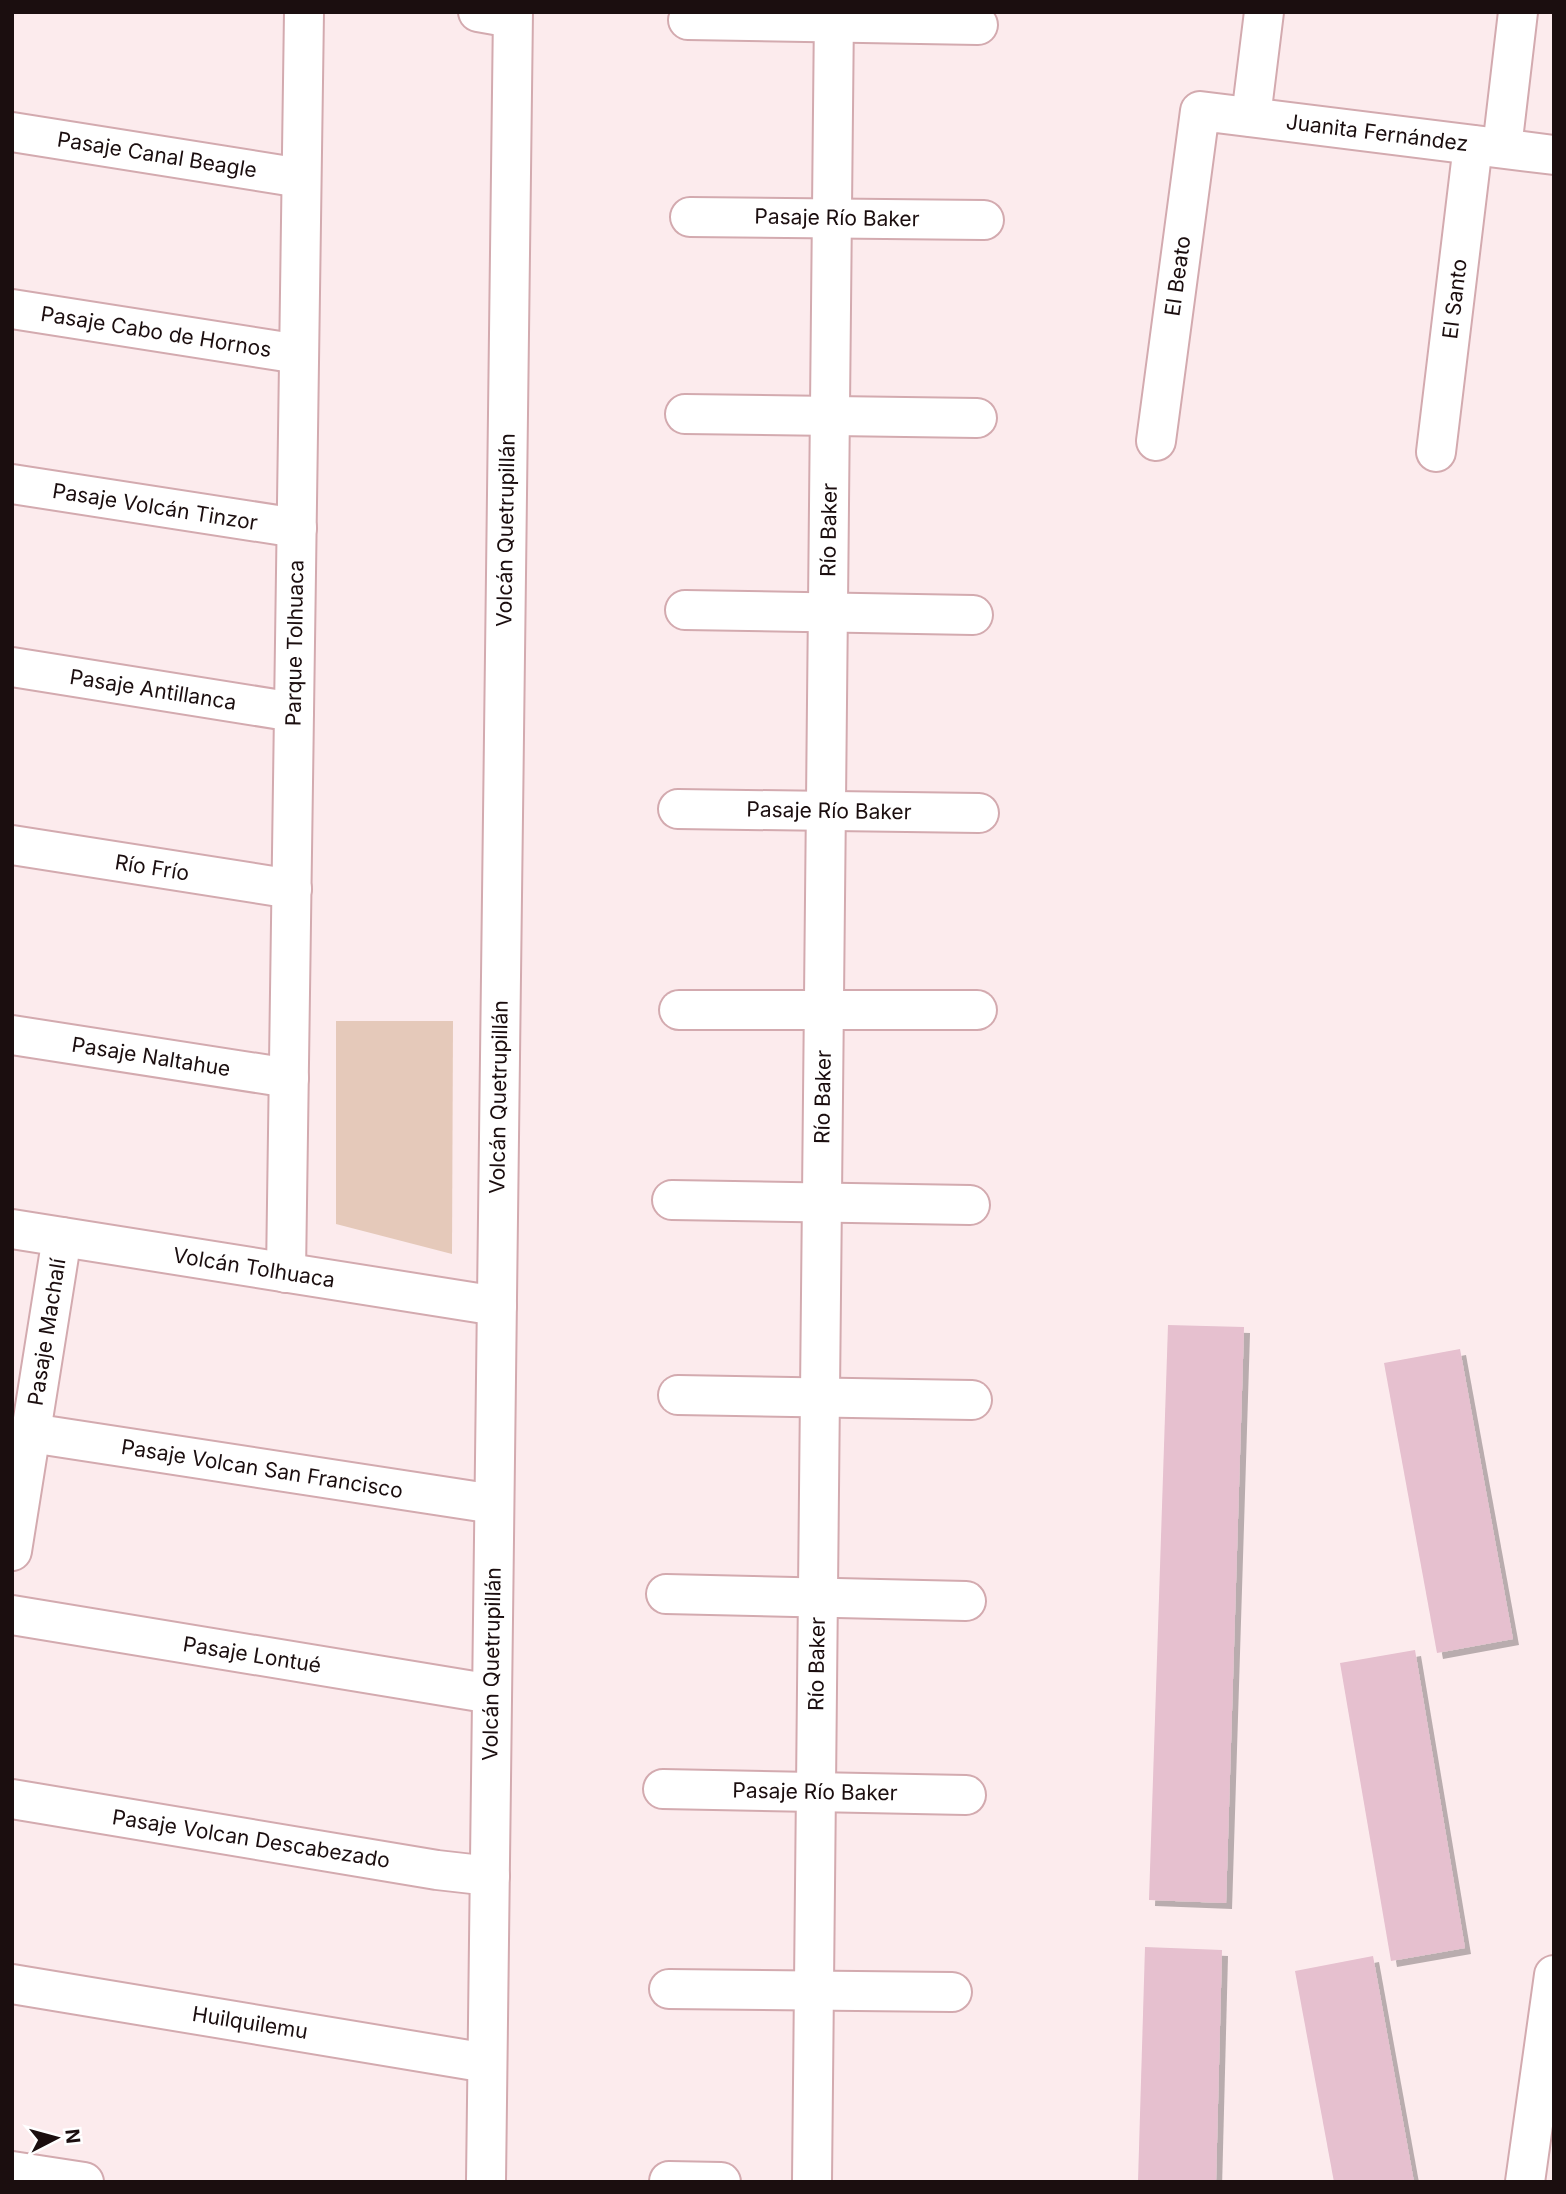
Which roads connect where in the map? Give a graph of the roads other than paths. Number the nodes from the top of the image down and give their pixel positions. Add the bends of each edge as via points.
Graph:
1 (303, 12) edge
2 (1265, 12) edge
3 (1518, 12) edge
4 (501, 14) edge
5 (834, 17) edge
6 (688, 20) dead end
7 (978, 25) dead end
8 (1200, 111) joint
9 (1251, 117) junction
10 (12, 132) edge
11 (1487, 147) junction
12 (1554, 155) edge
13 (301, 178) junction
14 (690, 217) dead end
15 (832, 218) junction
16 (984, 220) dead end
17 (12, 309) edge
18 (299, 354) junction
19 (685, 414) dead end
20 (830, 416) junction
21 (977, 418) dead end
22 (1156, 441) dead end
23 (1436, 452) dead end
24 (12, 484) edge
25 (297, 528) junction
26 (685, 610) dead end
27 (828, 612) junction
28 (973, 615) dead end
29 (12, 667) edge
30 (295, 712) junction
31 (678, 809) dead end
32 (826, 811) junction
33 (979, 813) dead end
34 (12, 845) edge
35 (292, 889) junction
36 (679, 1010) dead end
37 (824, 1010) junction
38 (977, 1010) dead end
39 (12, 1035) edge
40 (289, 1078) junction
41 (672, 1200) dead end
42 (822, 1203) junction
43 (970, 1205) dead end
44 (12, 1229) edge
45 (62, 1237) junction
46 (286, 1273) junction
47 (497, 1306) junction
48 (678, 1395) dead end
49 (820, 1397) junction
50 (972, 1399) dead end
51 (31, 1433) junction
52 (494, 1504) junction
53 (12, 1551) edge
54 (666, 1594) dead end
55 (818, 1598) junction
56 (966, 1601) dead end
57 (12, 1615) edge
58 (492, 1694) junction
59 (663, 1789) dead end
60 (816, 1792) junction
61 (966, 1795) dead end
62 (12, 1799) edge
63 (489, 1876) junction
64 (1554, 1975) edge
65 (12, 1984) edge
66 (669, 1989) dead end
67 (814, 1990) junction
68 (952, 1992) dead end
69 (487, 2063) junction
70 (12, 2171) edge
71 (669, 2181) edge
72 (84, 2182) edge
73 (486, 2182) edge
74 (721, 2182) edge
75 (812, 2182) edge
76 (1525, 2182) edge

1 - 13 street, Parque Tolhuaca
2 - 9 street
3 - 11 street, El Santo
4 - 47 street, Volcán Quetrupillán
5 - 6 street
5 - 7 street
5 - 15 street, Río Baker
8 - 9 street, Juanita Fernández
8 - 22 street, El Beato
9 - 11 street, Juanita Fernández
10 - 13 street, Pasaje Canal Beagle
11 - 12 street, Juanita Fernández
11 - 23 street, El Santo
13 - 18 street, Parque Tolhuaca
14 - 15 street, Pasaje Río Baker
15 - 16 street, Pasaje Río Baker
15 - 20 street, Río Baker
17 - 18 street, Pasaje Cabo de Hornos
18 - 25 street, Parque Tolhuaca
19 - 20 street
20 - 21 street
20 - 27 street, Río Baker
24 - 25 street, Pasaje Volcán Tinzor
25 - 30 street, Parque Tolhuaca
26 - 27 street
27 - 28 street
27 - 32 street, Río Baker
29 - 30 street, Pasaje Antillanca
30 - 35 street, Parque Tolhuaca
31 - 32 street, Pasaje Río Baker
32 - 33 street, Pasaje Río Baker
32 - 37 street, Río Baker
34 - 35 street, Río Frío
35 - 40 street, Parque Tolhuaca
36 - 37 street
37 - 38 street
37 - 42 street, Río Baker
39 - 40 street, Pasaje Naltahue
40 - 46 street, Parque Tolhuaca
41 - 42 street
42 - 43 street
42 - 49 street, Río Baker
44 - 45 street, Volcán Tolhuaca
45 - 46 street, Volcán Tolhuaca
45 - 51 street, Pasaje Machalí
46 - 47 street, Volcán Tolhuaca
47 - 52 street, Volcán Quetrupillán
48 - 49 street
49 - 50 street
49 - 55 street, Río Baker
51 - 52 street, Pasaje Volcan San Francisco
51 - 53 street, Pasaje Machalí
52 - 58 street, Volcán Quetrupillán
54 - 55 street
55 - 56 street
55 - 60 street, Río Baker
57 - 58 street, Pasaje Lontué
58 - 63 street, Volcán Quetrupillán
59 - 60 street, Pasaje Río Baker
60 - 61 street, Pasaje Río Baker
60 - 67 street, Río Baker
62 - 63 street, Pasaje Volcan Descabezado
63 - 69 street, Volcán Quetrupillán
64 - 76 street
65 - 69 street, Huilquilemu
66 - 67 street
67 - 68 street
67 - 75 street, Río Baker
69 - 73 street, Volcán Quetrupillán
70 - 72 street
71 - 74 street

